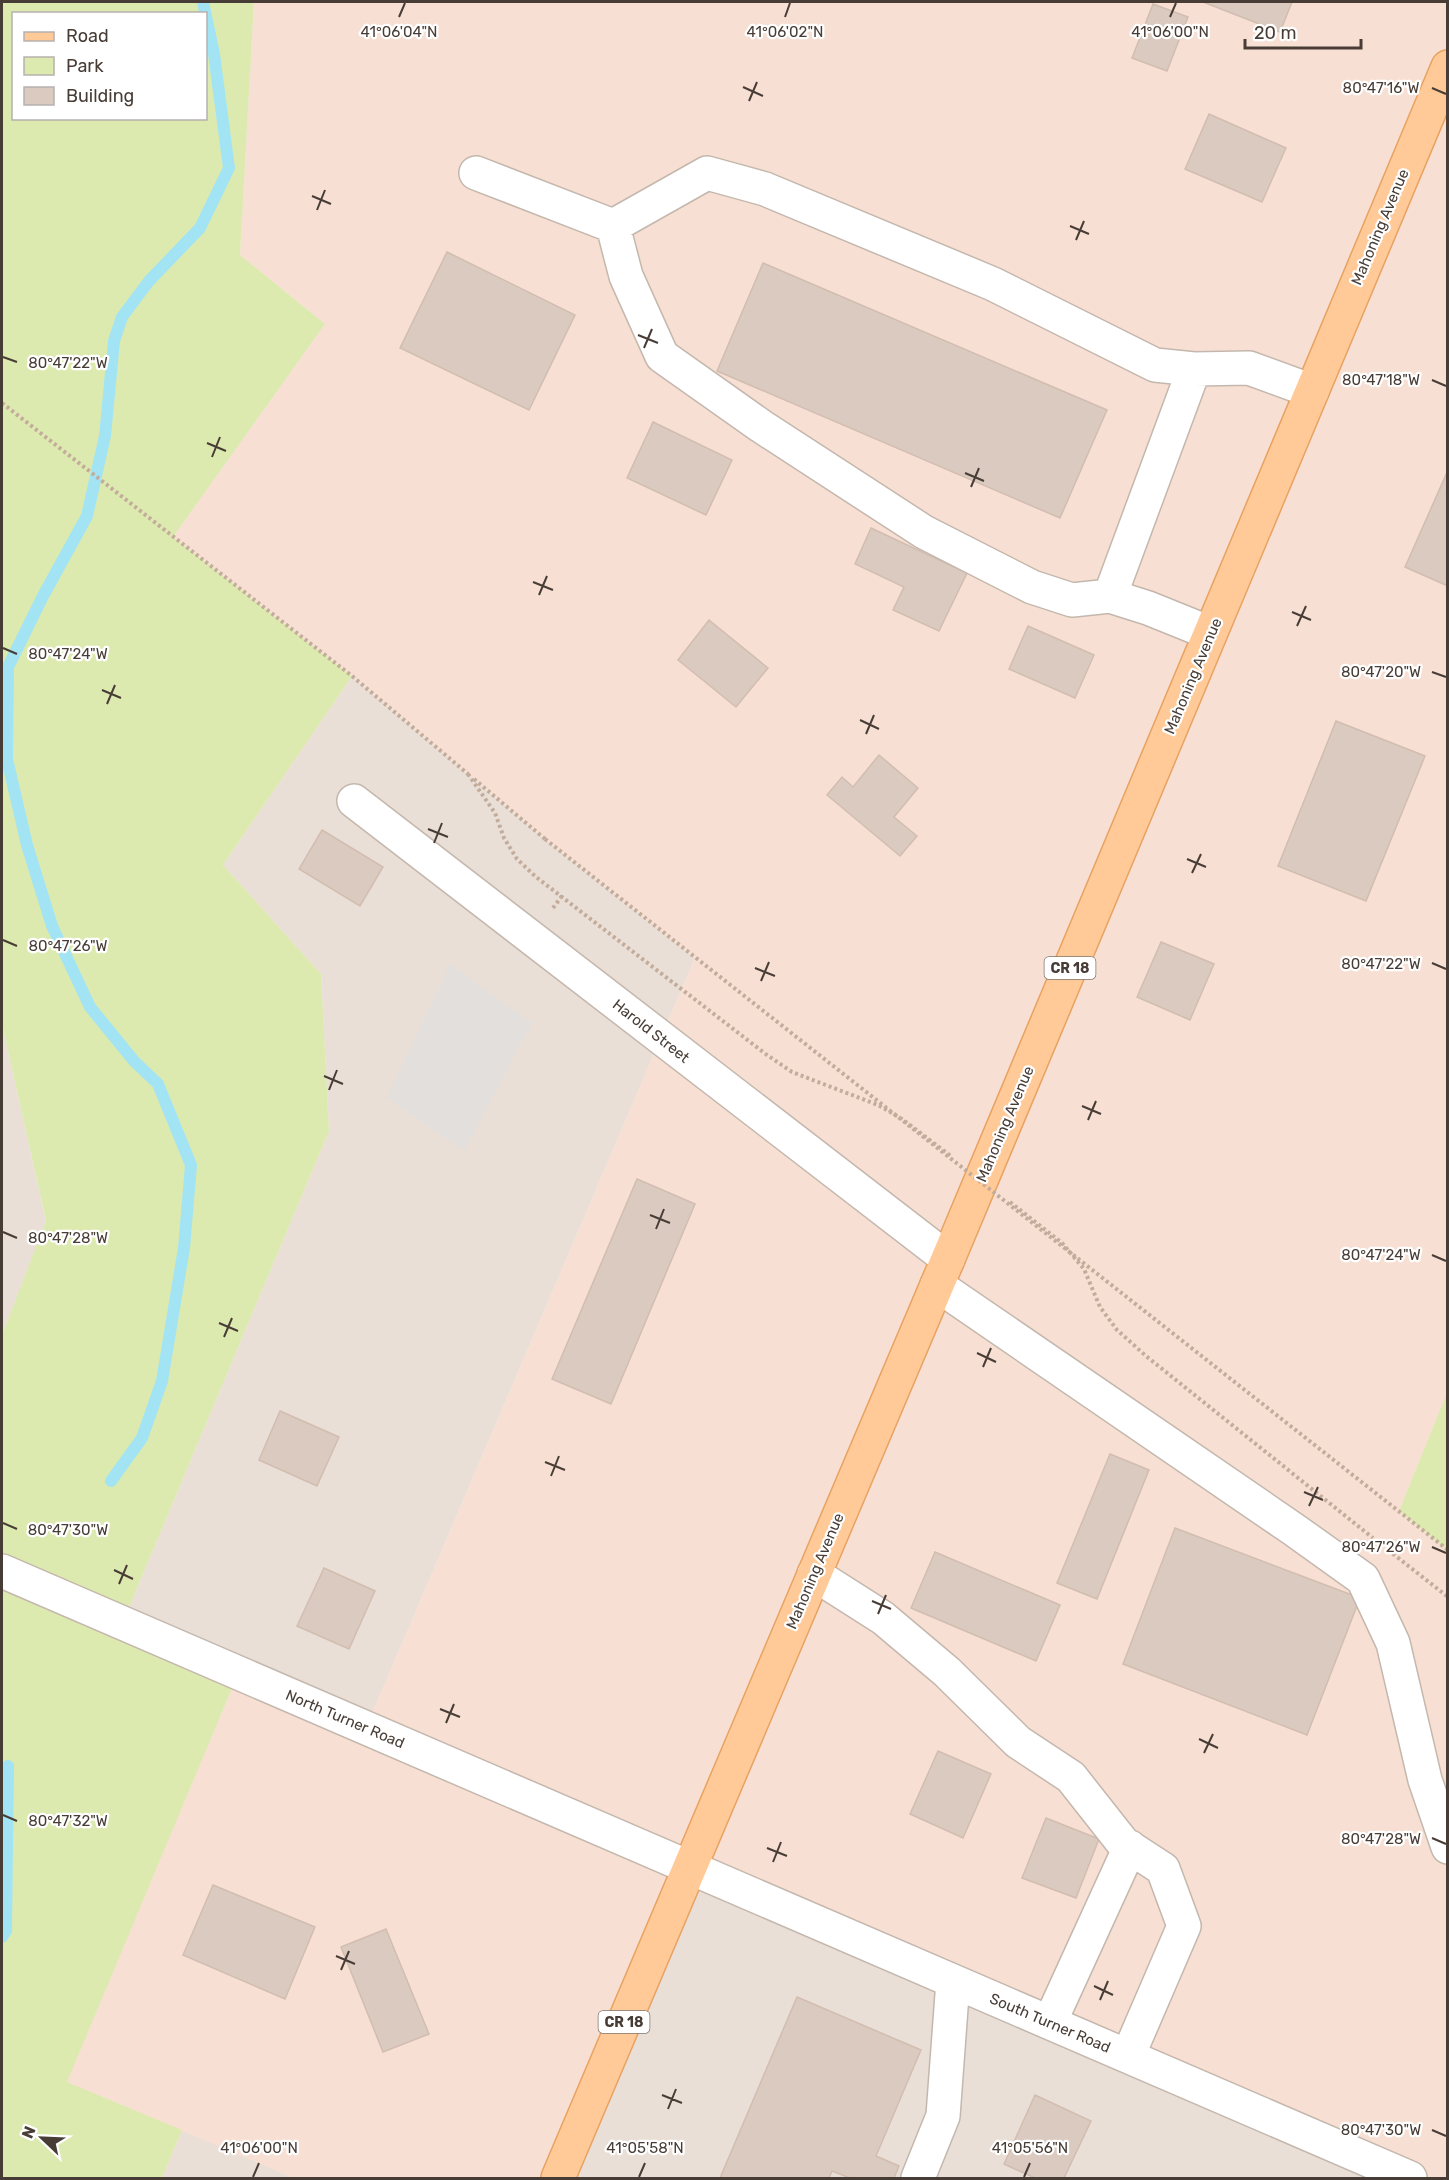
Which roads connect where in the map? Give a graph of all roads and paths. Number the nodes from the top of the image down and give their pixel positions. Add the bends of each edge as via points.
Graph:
1 (1448, 68) edge
2 (476, 173) dead end
3 (613, 226) junction
4 (1194, 369) junction
5 (1312, 391) junction
6 (2, 404) edge
7 (1110, 596) junction
8 (1210, 633) junction
9 (468, 774) junction
10 (354, 801) dead end
11 (936, 1145) dead end
12 (1016, 1207) dead end
13 (943, 1272) junction
14 (1374, 1539) dead end
15 (1383, 1546) dead end
16 (1448, 1550) edge
17 (2, 1571) edge
18 (814, 1574) junction
19 (1448, 1597) edge
20 (1130, 1847) junction
21 (1448, 1847) edge
22 (690, 1867) junction
23 (953, 1981) junction
24 (1050, 2022) junction
25 (1128, 2056) junction
26 (558, 2178) edge
27 (918, 2178) edge
28 (1410, 2178) edge

1 - 5 main road, Mahoning Avenue / CR 18
2 - 3 street
3 - 4 street via 707,173 765,189 982,280 1155,365
3 - 7 street via 626,276 662,356 924,532 1032,587 1072,600
4 - 5 street via 1249,368
4 - 7 street
5 - 8 main road, Mahoning Avenue / CR 18
6 - 9 path via 352,676
7 - 8 street
8 - 13 main road, Mahoning Avenue / CR 18
9 - 11 path via 495,813 517,859 536,877 792,1072 878,1105
9 - 16 path, bridge via 545,839
10 - 13 street, Harold Street
12 - 14 path via 1062,1243 1084,1269 1100,1307 1117,1330
13 - 18 main road, Mahoning Avenue / CR 18
13 - 21 street, Harold Street via 1363,1579 1393,1643 1425,1780
15 - 19 path
17 - 22 street, North Turner Road
18 - 20 street via 883,1618 947,1672 1018,1742 1071,1777
18 - 22 main road, Mahoning Avenue / CR 18
20 - 24 street
20 - 25 street via 1163,1869 1184,1926
22 - 23 street, South Turner Road
22 - 26 main road, Mahoning Avenue / CR 18
23 - 24 street, South Turner Road
23 - 27 street via 943,2116
24 - 25 street, South Turner Road
25 - 28 street, South Turner Road

